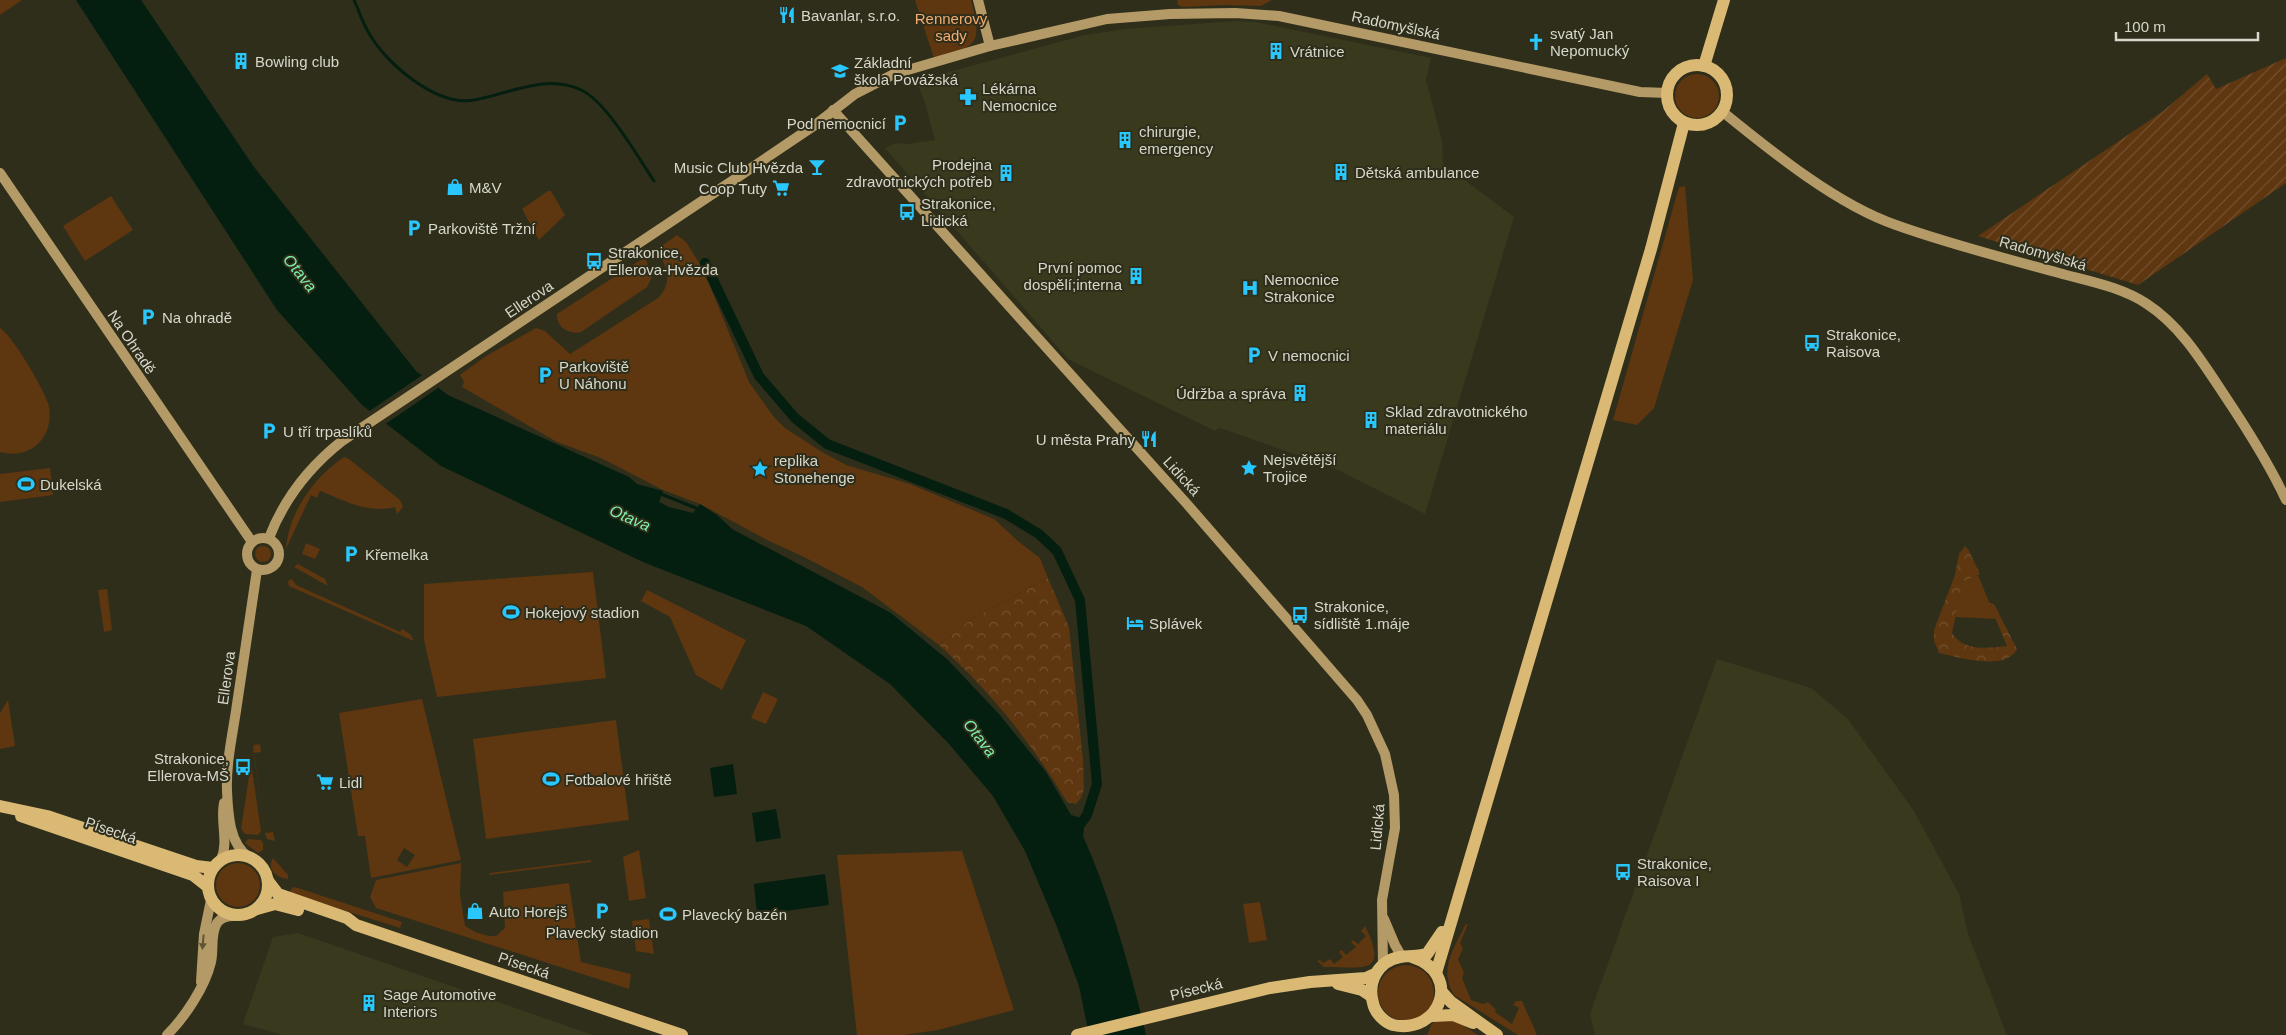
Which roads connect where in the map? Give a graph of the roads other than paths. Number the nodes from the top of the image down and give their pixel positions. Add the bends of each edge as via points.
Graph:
1 (978, 0) edge
2 (1724, 0) edge
3 (990, 46) junction
4 (1704, 66) junction
5 (1667, 93) junction
6 (834, 110) junction
7 (1723, 112) junction
8 (1684, 123) junction
9 (0, 173) edge
10 (2286, 500) edge
11 (269, 538) junction
12 (252, 542) junction
13 (257, 570) junction
14 (227, 790) junction
15 (1, 806) edge
16 (249, 857) junction
17 (217, 864) junction
18 (268, 881) junction
19 (207, 886) junction
20 (211, 900) junction
21 (255, 910) junction
22 (1383, 913) junction
23 (1453, 915) junction
24 (234, 916) junction
25 (356, 924) junction
26 (1407, 957) junction
27 (1379, 969) junction
28 (1436, 972) junction
29 (1324, 982) junction
30 (201, 985) junction
31 (1442, 992) junction
32 (1371, 996) junction
33 (1433, 1016) junction
34 (1493, 1032) edge
35 (167, 1035) edge
36 (682, 1035) edge
37 (1077, 1035) edge

1 - 3 street
2 - 4 main road
3 - 5 street, Radomyšlská via 1107,19 1170,14 1259,14 1640,92
3 - 6 street, Radomyšlská via 894,74 868,86
4 - 5 main road via 1695,65 1679,71
4 - 7 main road via 1717,73 1726,85 1727,99
5 - 8 main road via 1669,107
6 - 11 street, Ellerova via 734,181 323,456 306,474 281,511
6 - 22 street, Lidická via 1187,504 1342,680 1367,715 1390,770 1394,795 1395,828 1384,883
7 - 8 main road via 1701,126
7 - 10 street, Radomyšlská via 1838,196 1884,221 2112,288 2146,303 2172,324 2212,376 2272,471
8 - 23 main road via 1651,249
9 - 12 street, Na Ohradě
11 - 12 street
11 - 13 street via 276,546 278,560 270,569
12 - 13 street via 249,556
13 - 14 street, Ellerova
14 - 16 street, Ellerova via 235,840
14 - 17 street, Ellerova via 223,806 224,852
15 - 17 main road, Písecká via 37,813 196,866
15 - 19 main road, Písecká via 39,823 193,875
16 - 17 main road via 235,855
16 - 18 main road via 262,866
17 - 19 main road
18 - 21 main road via 266,898
18 - 25 main road, Písecká via 278,894
19 - 20 main road
20 - 24 main road
20 -> 30 street via 204,934
21 - 24 main road
21 - 25 main road, Písecká via 275,904 344,924
22 - 26 street, Lidická via 1394,945
22 - 27 street, Lidická
23 - 26 main road via 1427,954
23 - 28 main road
24 - 30 street via 223,918 216,926 211,962
25 - 36 main road, Písecká
26 - 27 main road via 1392,959
26 - 28 main road via 1430,965
27 - 29 main road, Písecká via 1366,978
27 - 32 main road via 1372,981
28 - 31 main road
29 - 32 main road, Písecká via 1353,987
29 - 37 main road, Písecká via 1270,988
30 - 35 street via 189,1008
31 - 33 main road
31 - 34 main road via 1450,1002
32 - 33 main road via 1381,1018 1402,1028 1423,1024
33 - 34 main road via 1453,1015

